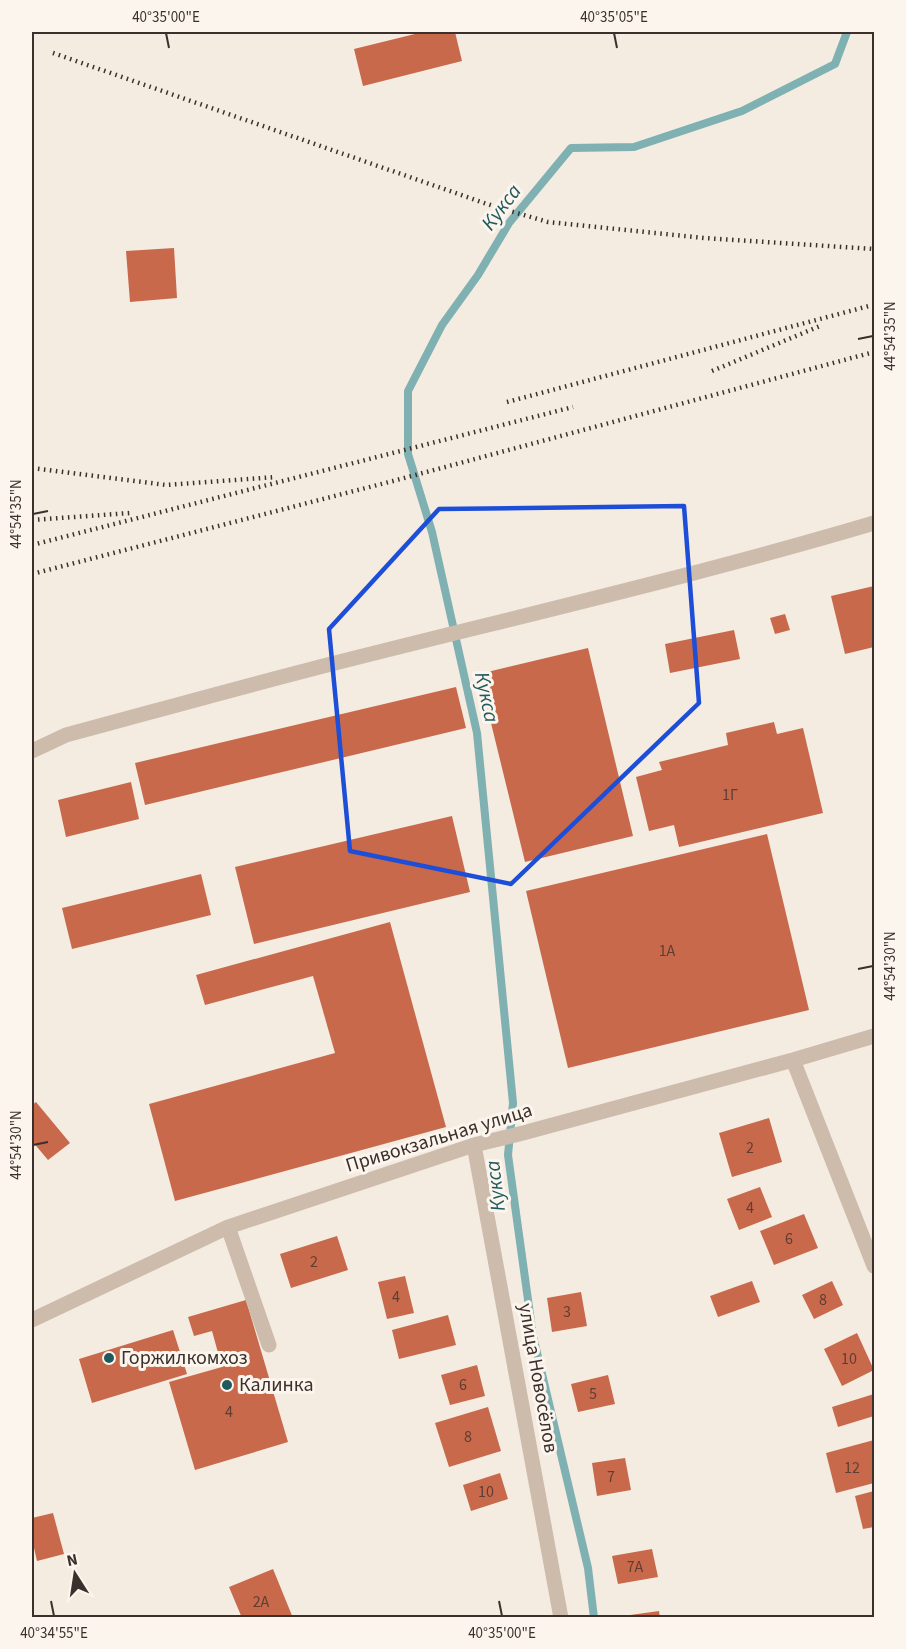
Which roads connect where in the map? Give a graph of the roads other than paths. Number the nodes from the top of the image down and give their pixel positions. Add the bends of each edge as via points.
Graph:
1 (874, 523) edge
2 (32, 752) edge
3 (874, 1036) edge
4 (792, 1060) junction
5 (474, 1145) junction
6 (228, 1227) junction
7 (874, 1266) edge
8 (32, 1320) edge
9 (269, 1345) dead end
10 (561, 1617) edge

1 - 2 street via 66,735
3 - 4 street, Привокзальная улица
4 - 5 street, Привокзальная улица
4 - 7 street
5 - 6 street, Привокзальная улица
5 - 10 street, улица Новосёлов
6 - 8 street, Привокзальная улица
6 - 9 street

